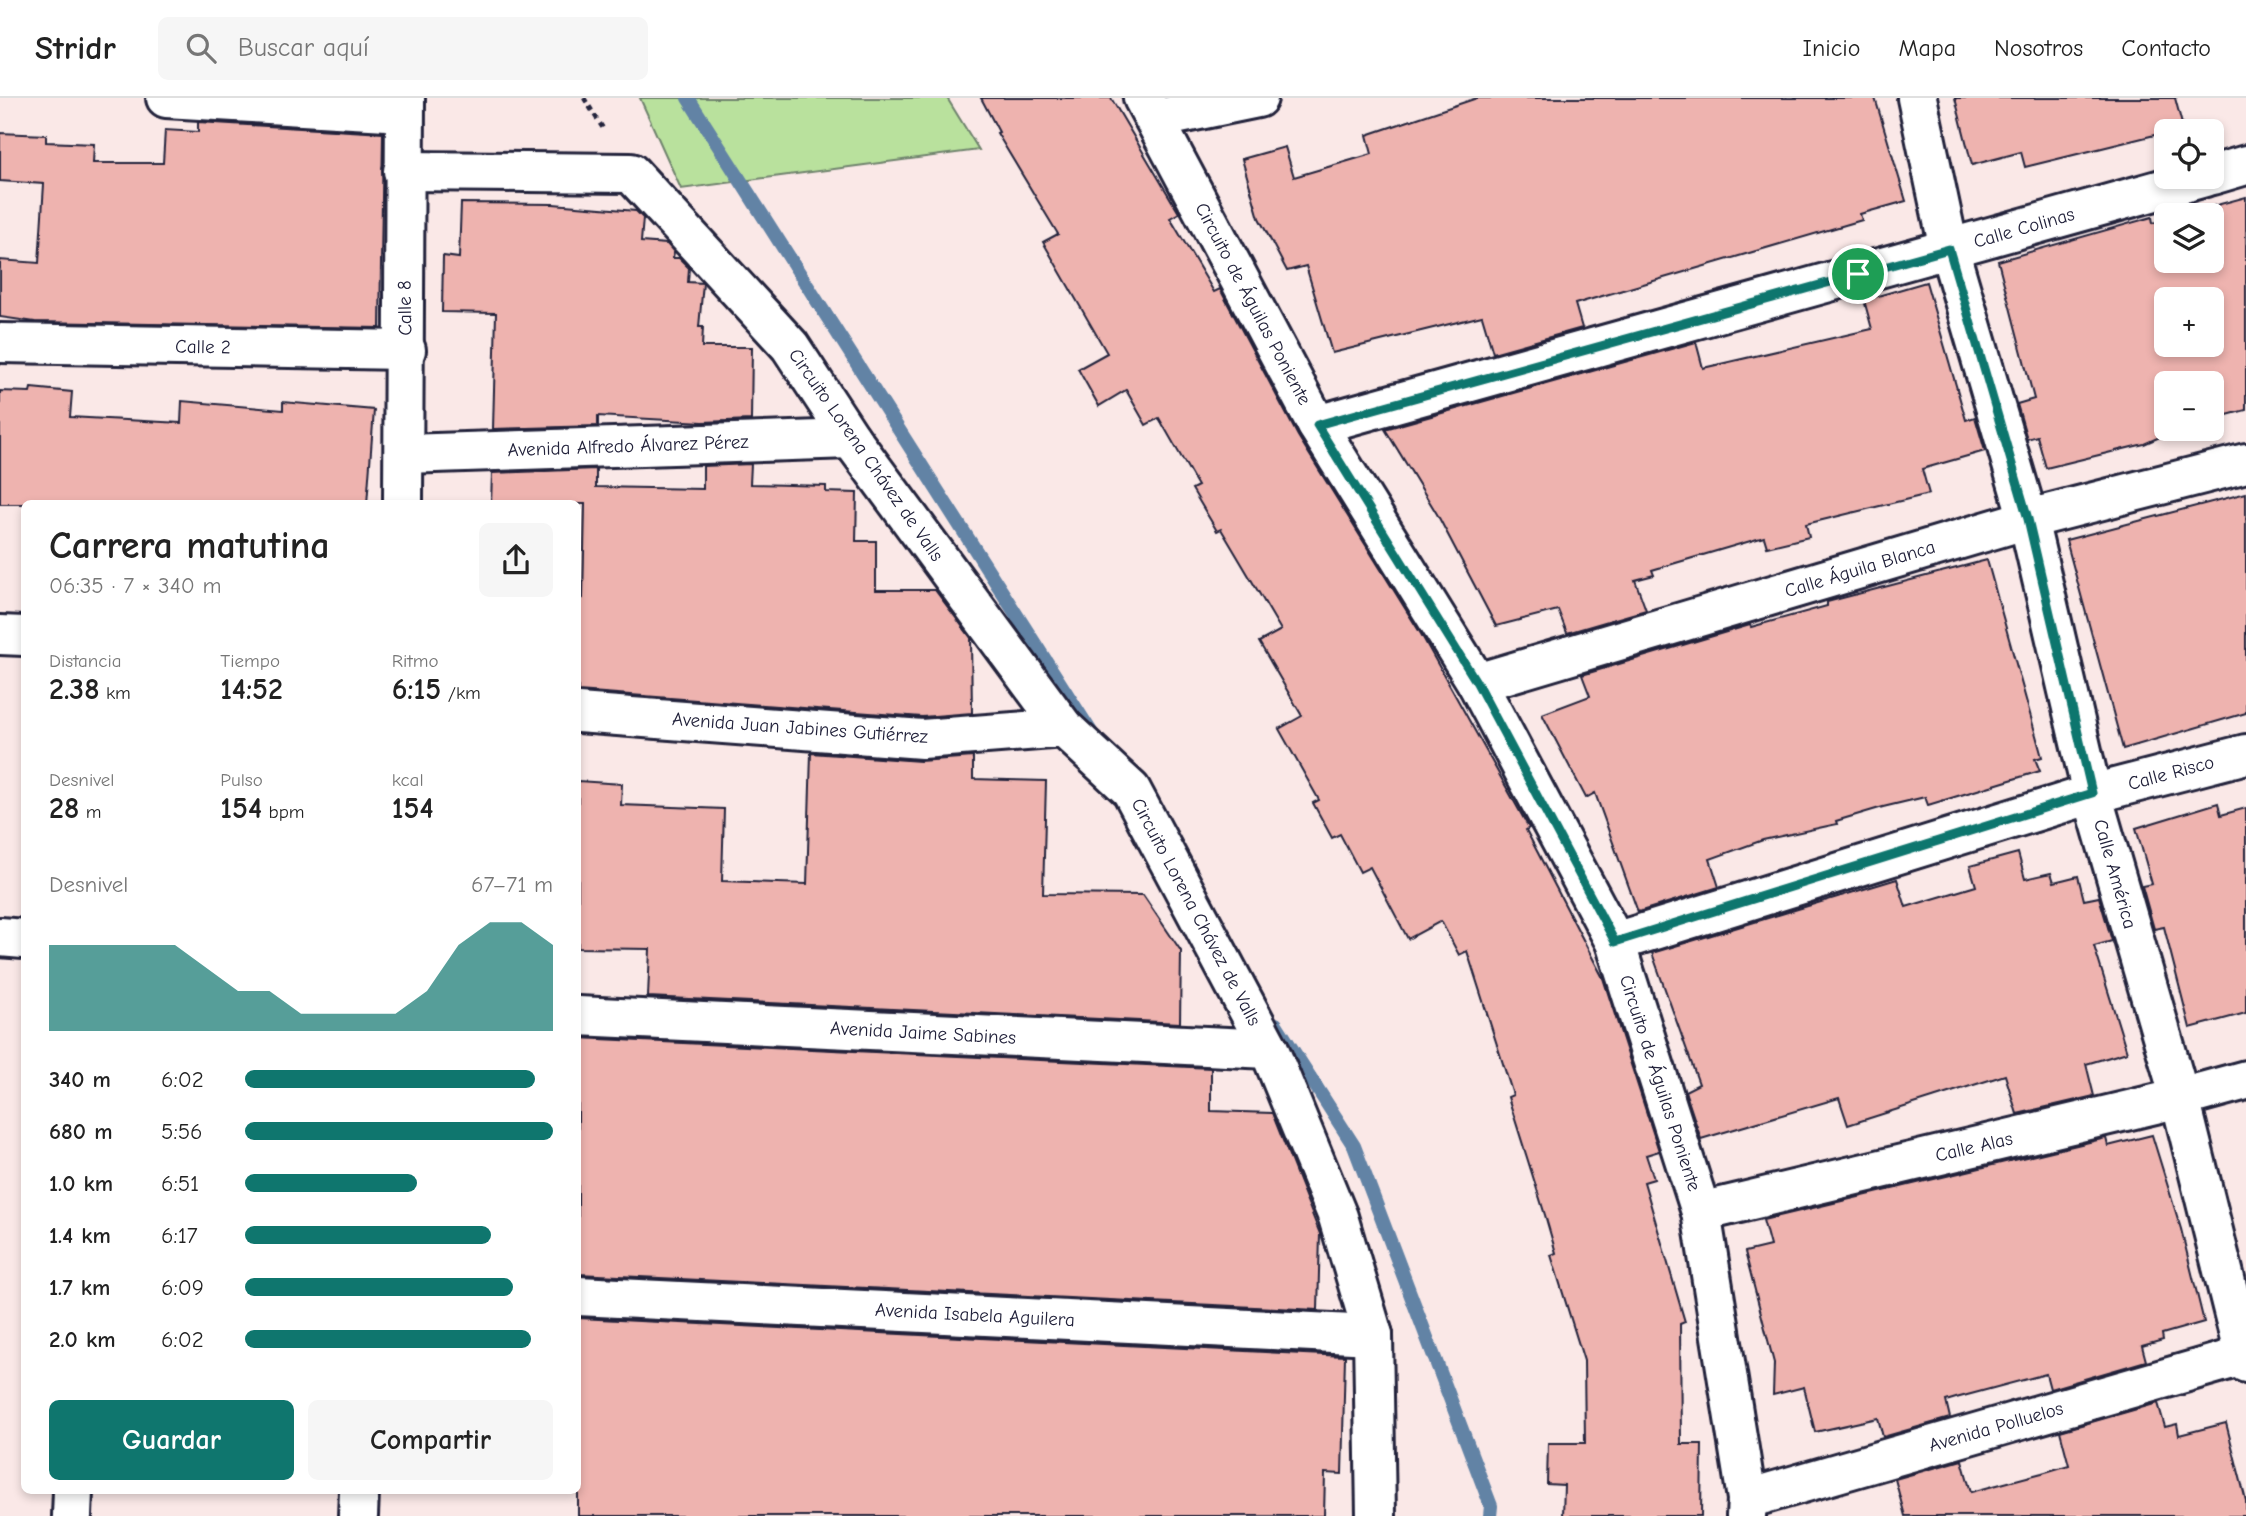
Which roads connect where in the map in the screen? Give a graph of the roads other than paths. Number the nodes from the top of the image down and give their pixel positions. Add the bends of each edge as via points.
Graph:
1 (166, 98) edge
2 (1258, 98) edge
3 (1917, 98) edge
4 (405, 105) edge
5 (1149, 109) edge
6 (2246, 165) edge
7 (403, 171) junction
8 (2224, 171) edge
9 (2162, 189) edge
10 (1949, 249) junction
11 (0, 343) edge
12 (406, 350) junction
13 (1317, 425) junction
14 (851, 439) junction
15 (405, 454) junction
16 (2246, 463) edge
17 (403, 500) edge
18 (2028, 519) junction
19 (0, 635) edge
20 (21, 636) edge
21 (1477, 683) junction
22 (581, 713) edge
23 (1064, 728) junction
24 (2246, 754) edge
25 (2092, 793) junction
26 (0, 937) edge
27 (21, 939) edge
28 (1615, 942) junction
29 (581, 1016) edge
30 (1269, 1049) junction
31 (2246, 1080) edge
32 (2180, 1098) junction
33 (1701, 1212) junction
34 (581, 1296) edge
35 (1373, 1335) junction
36 (2245, 1358) edge
37 (73, 1494) edge
38 (359, 1494) edge
39 (1746, 1507) edge
40 (72, 1516) edge
41 (358, 1516) edge
42 (1376, 1516) edge

1 - 4 street
2 - 5 street
3 - 10 street, Calle América
4 - 7 street, Calle 8
5 - 13 street, Circuito de Águilas Poniente
6 - 8 street
7 - 12 street, Calle 8
7 - 14 street, Circuito Lorena Chávez de Valls via 631,173 790,346
9 - 10 street, Calle Colinas
10 - 13 street, Calle Colinas
10 - 18 street, Calle América
11 - 12 street, Calle 2
12 - 15 street, Calle 8
13 - 21 street, Circuito de Águilas Poniente
14 - 15 street, Avenida Alfredo Álvarez Pérez
14 - 23 street, Circuito Lorena Chávez de Valls
15 - 17 street, Calle 8
16 - 18 street, Calle Águila Blanca
18 - 21 street, Calle Águila Blanca
18 - 25 street, Calle América
19 - 20 street
21 - 28 street, Circuito de Águilas Poniente
22 - 23 street, Avenida Juan Jabines Gutiérrez via 922,739
23 - 30 street, Circuito Lorena Chávez de Valls via 1131,790
24 - 25 street, Calle Risco
25 - 28 street, Calle Risco
25 - 32 street, Calle América
26 - 27 street
28 - 33 street, Circuito de Águilas Poniente
29 - 30 street, Avenida Jaime Sabines
30 - 35 street, Circuito Lorena Chávez de Valls via 1338,1217
31 - 32 street, Calle Alas
32 - 33 street, Calle Alas
32 - 36 street, Calle América
33 - 39 street, Circuito de Águilas Poniente
34 - 35 street, Avenida Isabela Aguilera
35 - 42 street, Circuito Lorena Chávez de Valls
36 - 39 street, Avenida Polluelos
37 - 40 street
38 - 41 street

